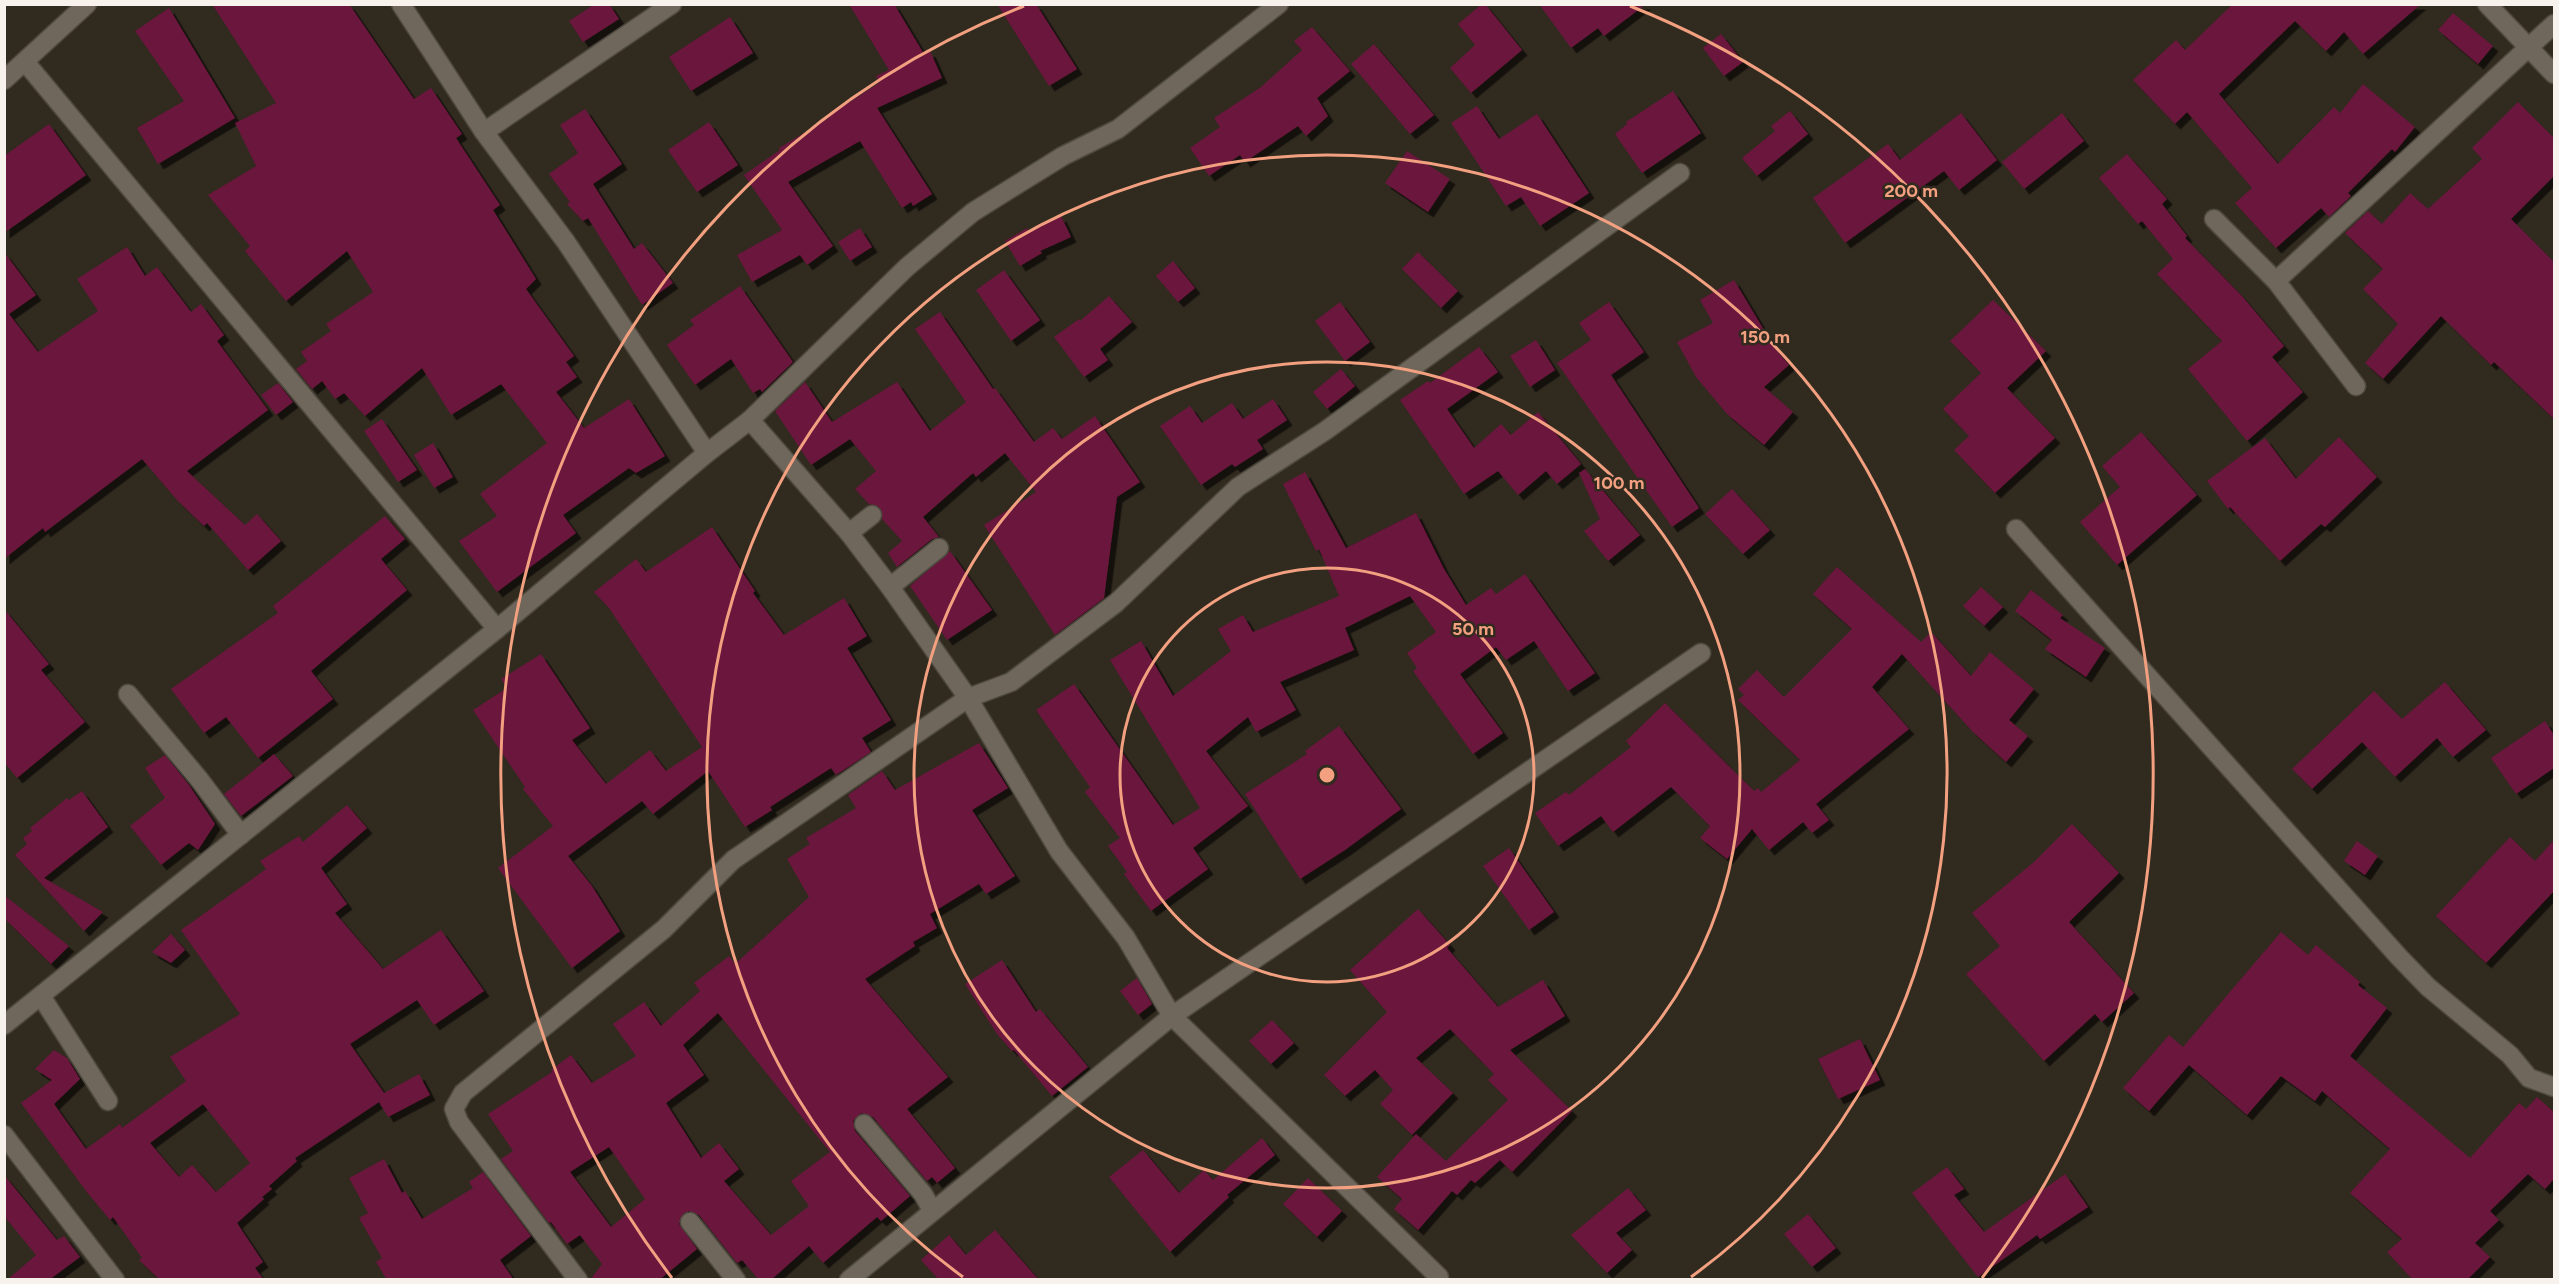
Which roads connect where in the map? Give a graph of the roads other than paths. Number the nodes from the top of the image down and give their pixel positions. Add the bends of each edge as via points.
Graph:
1 (87, 4) edge
2 (401, 4) edge
3 (672, 4) edge
4 (1279, 4) edge
5 (2487, 4) edge
6 (2554, 24) edge
7 (2530, 48) junction
8 (26, 63) junction
9 (2554, 74) edge
10 (4, 80) edge
11 (484, 132) junction
12 (1680, 173) dead end
13 (2214, 219) dead end
14 (2276, 280) junction
15 (2356, 386) dead end
16 (750, 420) junction
17 (707, 453) junction
18 (872, 515) dead end
19 (2016, 529) dead end
20 (849, 533) junction
21 (939, 548) dead end
22 (890, 587) junction
23 (497, 630) junction
24 (1701, 653) dead end
25 (128, 694) dead end
26 (968, 698) junction
27 (240, 835) junction
28 (41, 996) junction
29 (1172, 1016) junction
30 (4, 1025) edge
31 (2554, 1087) edge
32 (108, 1101) dead end
33 (864, 1124) dead end
34 (4, 1135) edge
35 (932, 1210) junction
36 (690, 1222) dead end
37 (1439, 1277) dead end
38 (109, 1278) edge
39 (578, 1280) edge
40 (736, 1280) edge
41 (849, 1280) edge

1 - 8 street
2 - 11 street
3 - 11 street
4 - 16 street via 1118,129 1063,156 973,212 907,267
5 - 7 street
6 - 7 street
7 - 9 street
7 - 14 street
8 - 10 street
8 - 23 street
11 - 17 street via 567,242
12 - 26 street via 1325,430 1239,487 1116,603 1011,681
13 - 14 street
14 - 15 street
16 - 17 street
16 - 20 street
17 - 23 street
18 - 20 street
19 - 31 street via 2399,957 2428,987 2510,1055 2529,1078
20 - 22 street
21 - 22 street
22 - 26 street
23 - 27 street
24 - 29 street
25 - 27 street
26 - 29 street via 1059,851 1126,938
26 - 39 street via 733,860 664,929 463,1093 454,1109 459,1122
27 - 28 street
28 - 30 street
28 - 32 street
29 - 35 street
29 - 37 street
33 - 35 street
34 - 38 street
35 - 41 street
36 - 40 street

